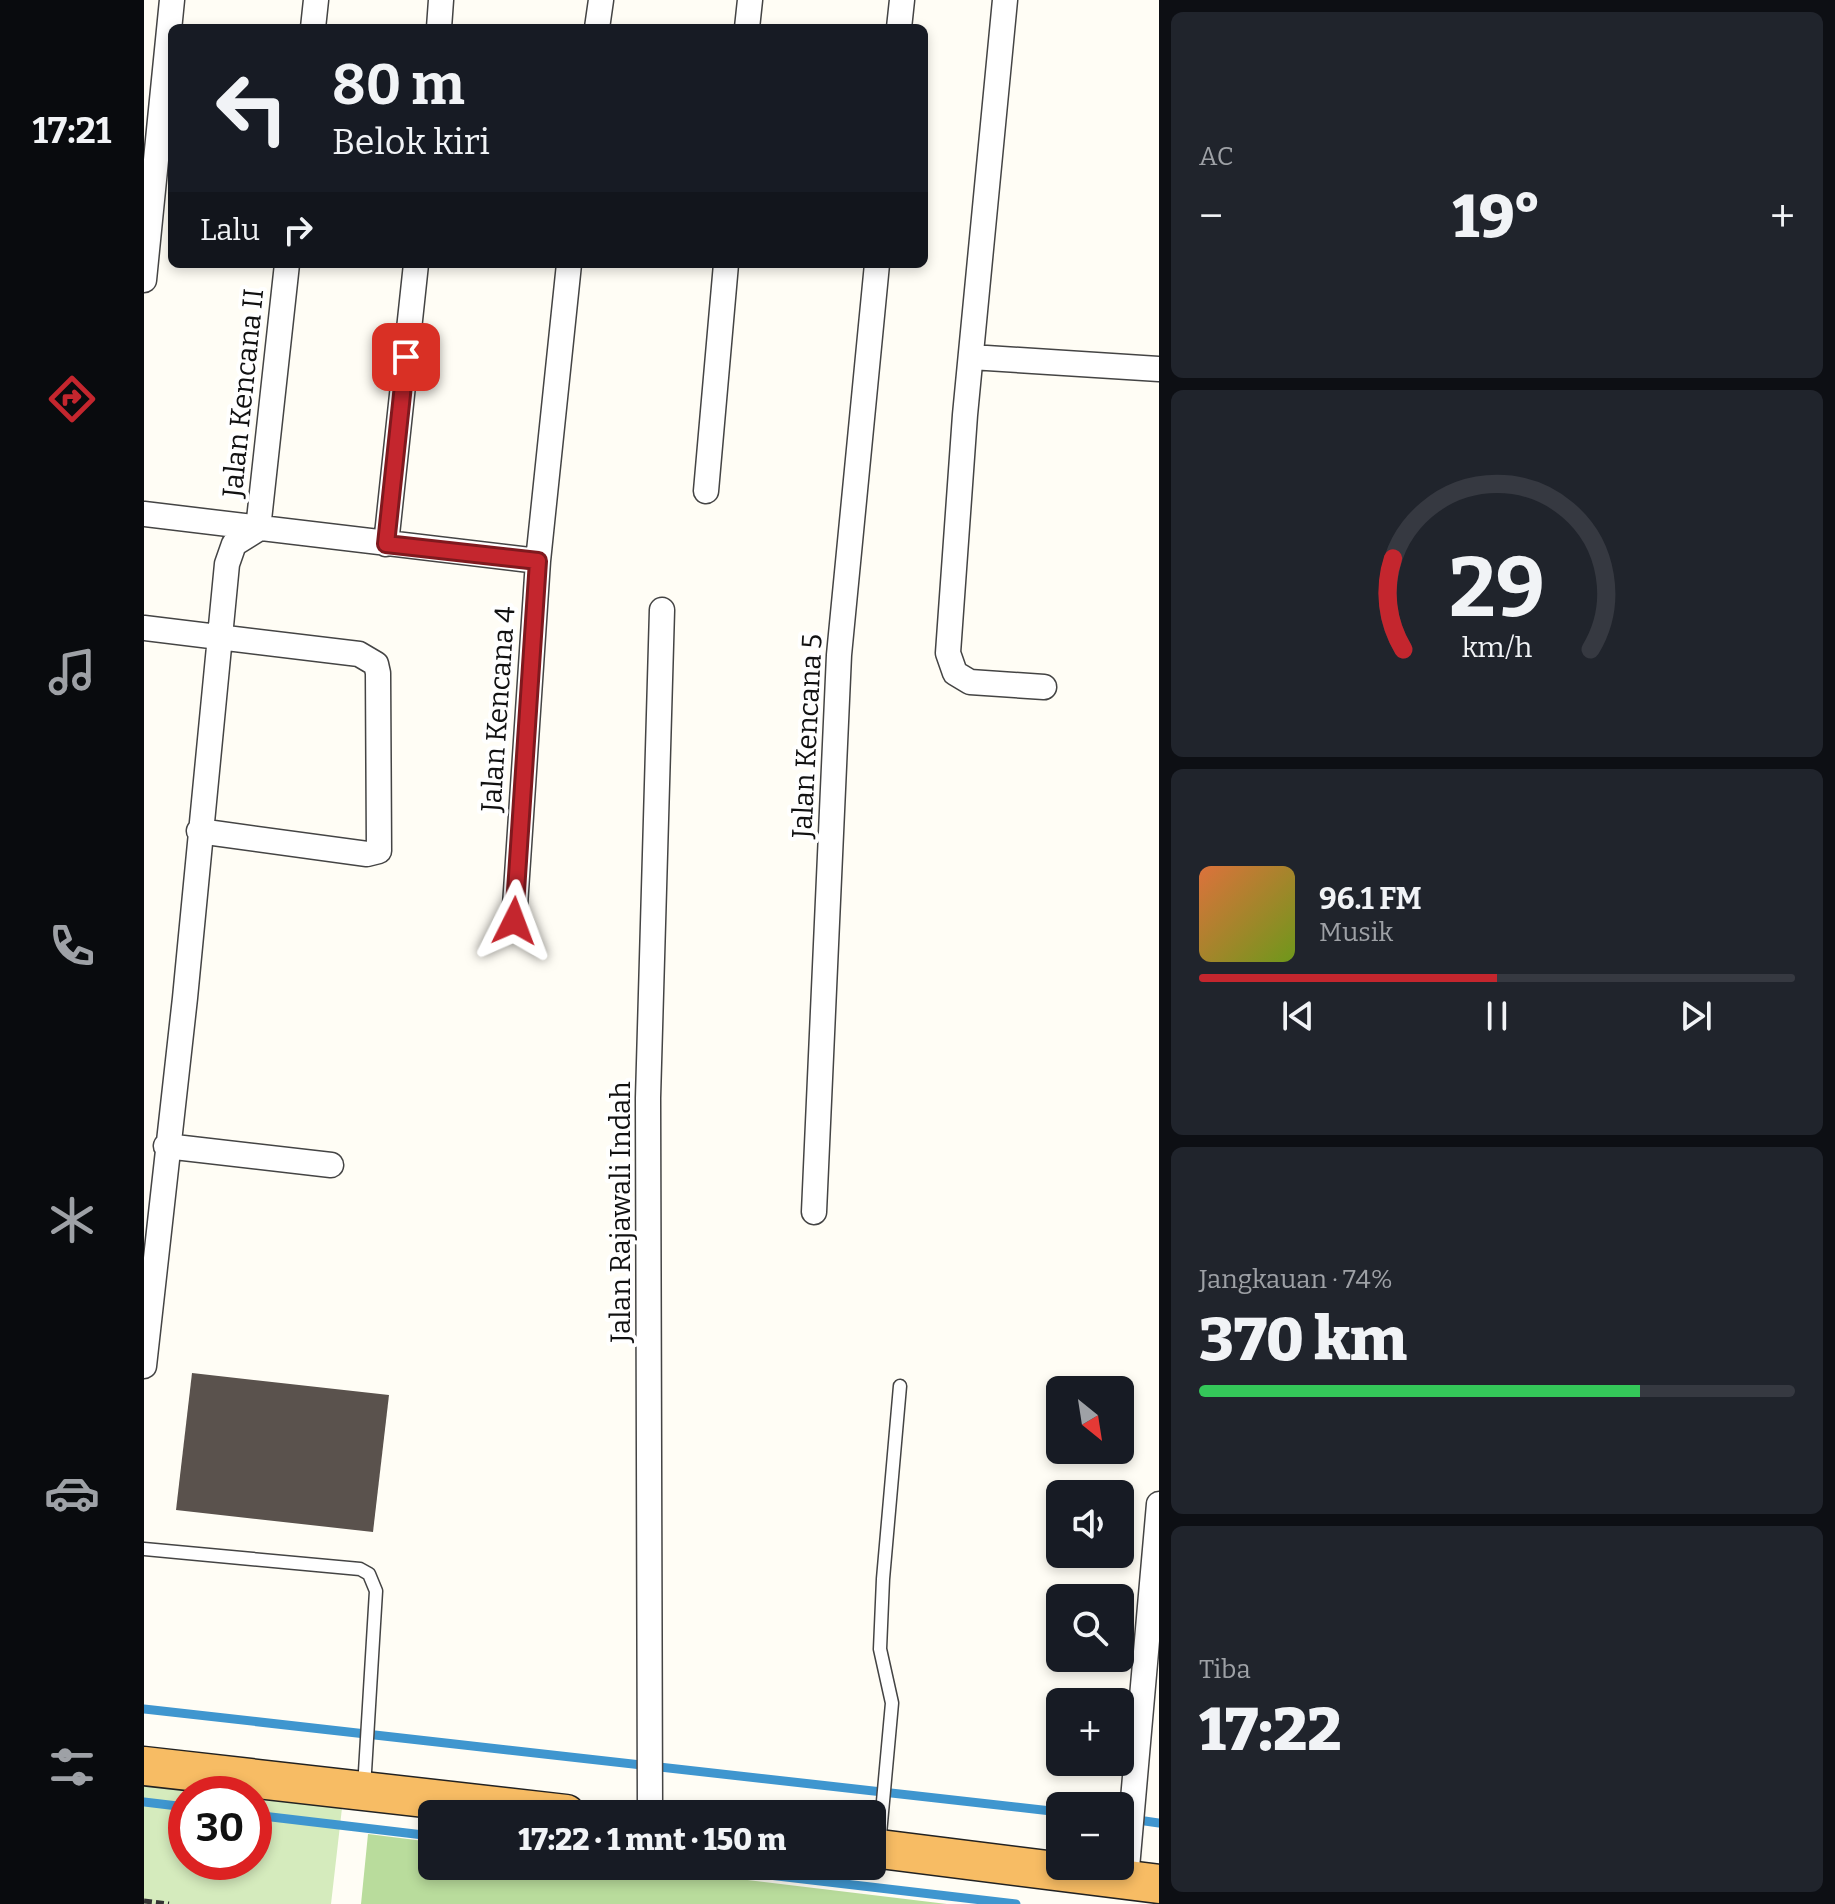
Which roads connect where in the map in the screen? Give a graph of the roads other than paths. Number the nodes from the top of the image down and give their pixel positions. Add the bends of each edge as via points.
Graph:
1 (172, 0) edge
2 (316, 0) edge
3 (441, 0) edge
4 (601, 0) edge
5 (750, 0) edge
6 (902, 0) edge
7 (1005, 0) edge
8 (170, 24) edge
9 (313, 24) edge
10 (439, 24) edge
11 (598, 24) edge
12 (747, 24) edge
13 (899, 24) edge
14 (168, 40) edge
15 (287, 268) edge
16 (416, 268) edge
17 (569, 268) edge
18 (726, 268) edge
19 (877, 268) edge
20 (144, 280) edge
21 (971, 357) junction
22 (1159, 369) edge
23 (706, 491) dead end
24 (144, 514) edge
25 (258, 529) junction
26 (386, 544) junction
27 (538, 561) junction
28 (662, 610) dead end
29 (144, 628) edge
30 (219, 639) junction
31 (1044, 687) dead end
32 (199, 831) junction
33 (514, 921) dead end
34 (166, 1146) junction
35 (331, 1165) dead end
36 (814, 1212) dead end
37 (144, 1366) edge
38 (900, 1386) dead end
39 (1159, 1504) edge
40 (144, 1549) edge
41 (144, 1766) edge
42 (364, 1791) junction
43 (443, 1800) edge
44 (650, 1800) edge
45 (881, 1800) edge
46 (886, 1850) edge
47 (1149, 1888) edge

1 - 8 street
2 - 9 street
3 - 10 street
4 - 11 street
5 - 12 street
6 - 13 street
7 - 21 street
14 - 20 street
15 - 25 street, Jalan Kencana II
16 - 26 street
17 - 27 street, Jalan Kencana 4
18 - 23 street
19 - 36 street, Jalan Kencana 5 via 839,655
21 - 22 street
21 - 31 street via 949,660 955,673 970,682
24 - 25 street
25 - 26 street
25 - 30 street via 234,544
26 - 27 street
27 - 33 street, Jalan Kencana 4
28 - 44 street, Jalan Rajawali Indah via 648,1098
29 - 30 street
30 - 32 street
30 - 32 street via 359,654 376,664 382,840 379,851 367,854
32 - 34 street
34 - 35 street
34 - 37 street
38 - 45 lane via 881,1620 880,1649 892,1703
39 - 47 street
40 - 42 lane via 369,1574 376,1586
41 - 42 highway
42 - 43 highway
46 - 47 highway

